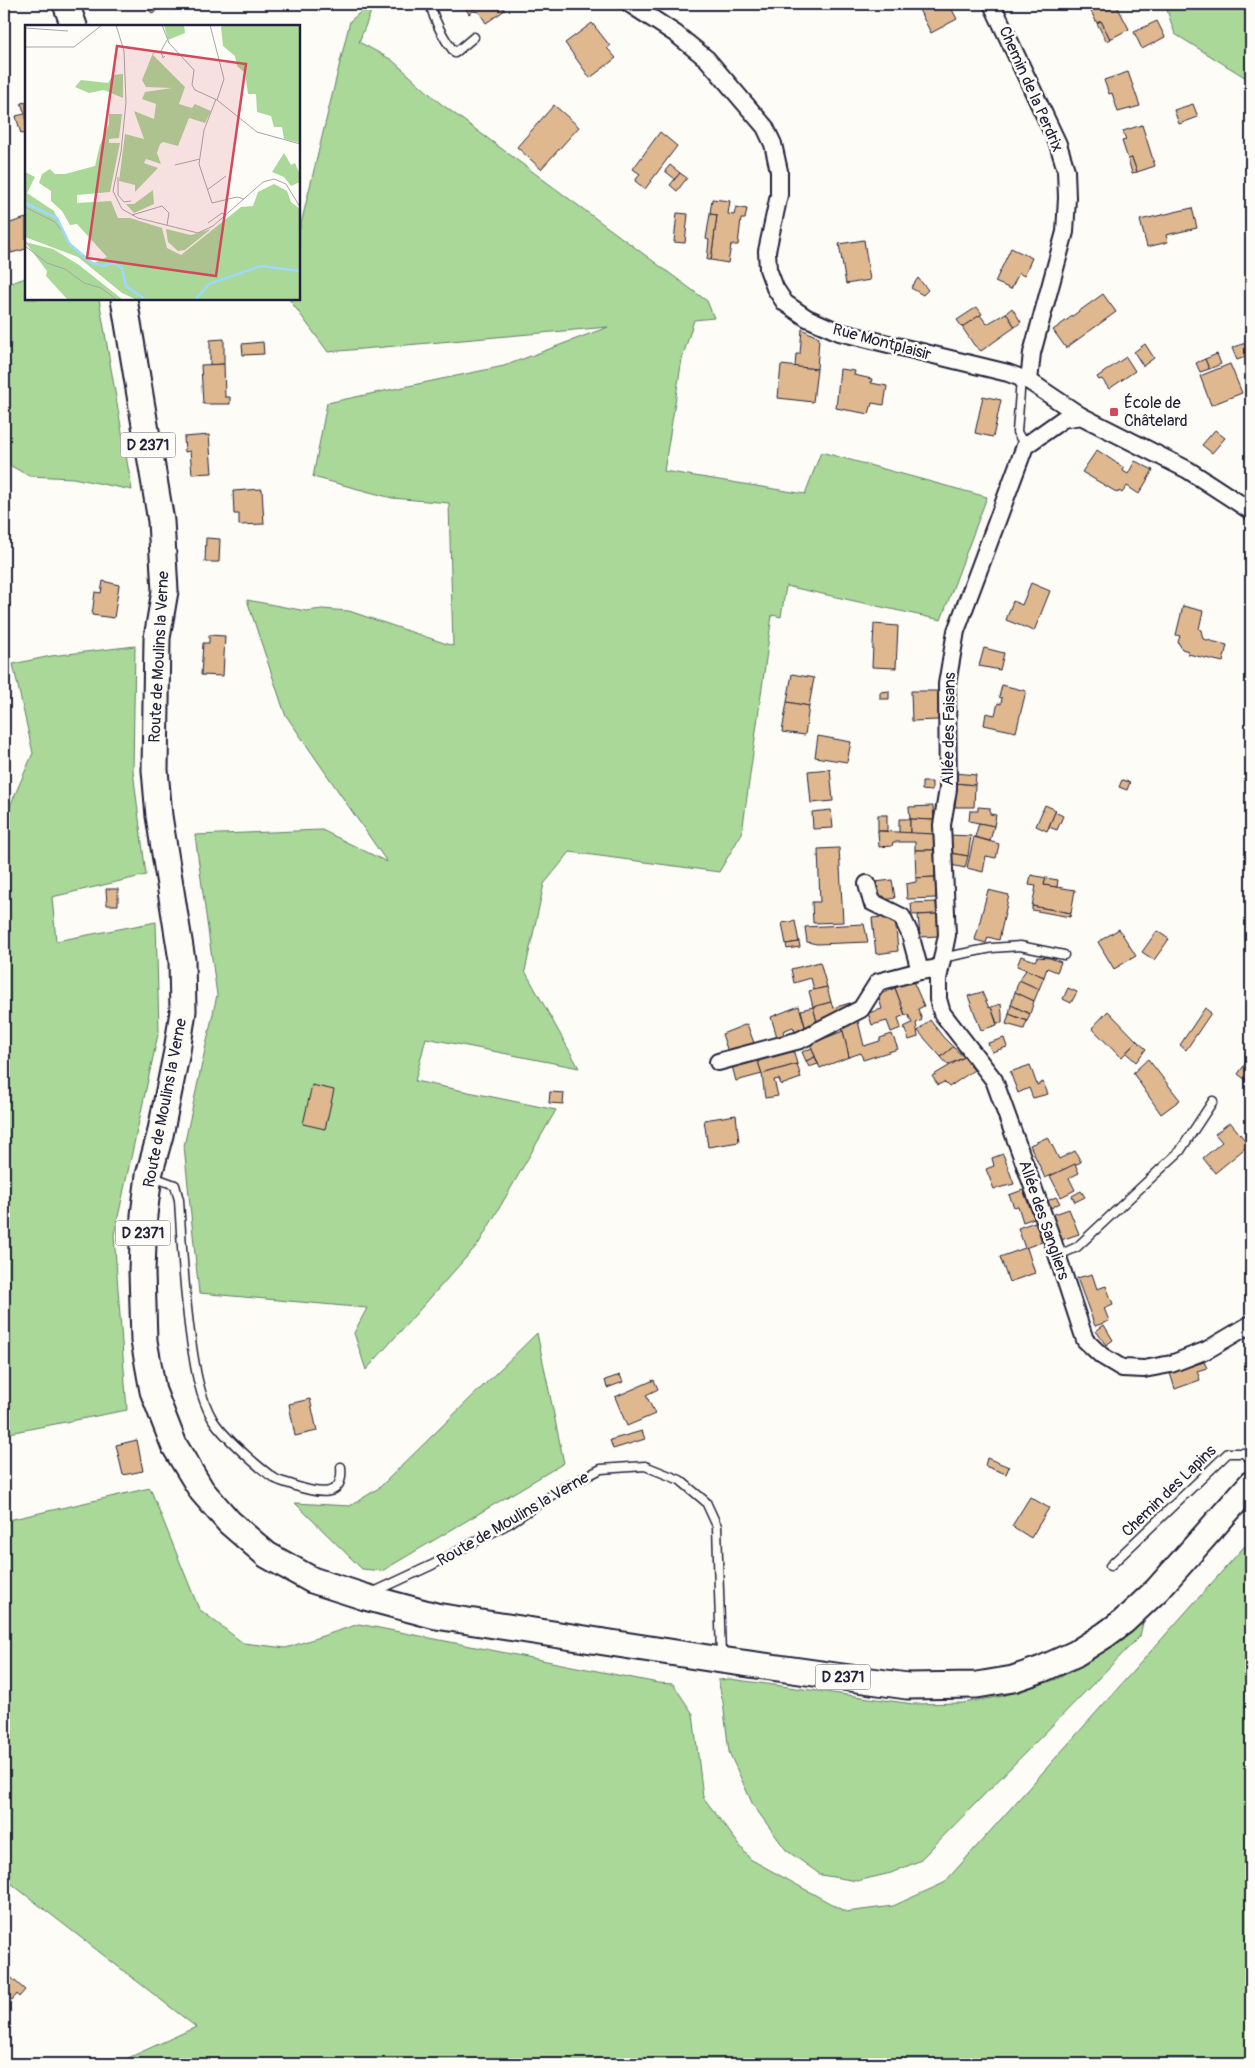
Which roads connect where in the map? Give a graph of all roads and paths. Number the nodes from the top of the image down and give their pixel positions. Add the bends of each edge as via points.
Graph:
1 (66, 4) edge
2 (430, 4) edge
3 (630, 4) edge
4 (992, 4) edge
5 (74, 25) edge
6 (474, 37) dead end
7 (124, 300) edge
8 (1025, 380) junction
9 (1081, 416) junction
10 (1025, 446) junction
11 (1251, 511) edge
12 (867, 884) dead end
13 (947, 935) joint
14 (1064, 955) dead end
15 (941, 963) junction
16 (920, 971) junction
17 (718, 1062) dead end
18 (1213, 1100) dead end
19 (149, 1175) junction
20 (1057, 1256) junction
21 (1251, 1324) edge
22 (1251, 1459) edge
23 (340, 1467) dead end
24 (1251, 1484) edge
25 (1110, 1566) dead end
26 (365, 1597) junction
27 (721, 1660) junction

1 - 5 main road
2 - 6 lane via 444,39 455,53
3 - 8 street, Rue Montplaisir via 707,59 765,127 779,171 779,195 767,251 768,269 785,302 807,318 839,332 1008,373
4 - 8 street, Chemin de la Perdrix via 1058,144 1066,170 1065,232
7 - 19 main road, Route de Moulins la Verne / D 2371 via 160,521 165,591 157,638 155,770 159,816 182,960 183,1011 177,1051
8 - 9 street, Rue Montplaisir
8 - 10 lane via 1017,432
9 - 10 street via 1063,419
9 - 11 street, Rue Montplaisir via 1188,470
10 - 13 street, Allée des Faisans via 956,632 947,684 948,789 942,825
12 - 16 street via 872,902 902,917
13 - 15 street, Allée des Sangliers
14 - 15 lane via 1020,946 992,948
15 - 16 street
15 - 20 street, Allée des Sangliers via 938,999 942,1013 994,1080
16 - 17 street via 878,982 861,1009 800,1040
18 - 20 lane via 1180,1151 1077,1247
19 - 23 lane via 175,1186 179,1200 184,1292 195,1369 203,1399 214,1422 245,1455 276,1479 310,1491 326,1492 337,1487 342,1480
19 - 26 main road, Route de Moulins la Verne / D 2371 via 142,1271 144,1341 153,1391 174,1445 202,1491 229,1522 267,1555 312,1580
20 - 21 street, Allée des Sangliers via 1085,1340 1122,1368 1144,1369 1171,1364 1207,1350
22 - 25 lane, Chemin des Lapins via 1242,1453 1228,1453
24 - 27 main road, Route de Moulins la Verne / D 2371 via 1175,1571 1124,1621 1074,1654 1028,1674 977,1685 907,1686
26 - 27 main road, Route de Moulins la Verne / D 2371 via 436,1616
26 - 27 lane, Route de Moulins la Verne via 510,1523 558,1491 601,1469 645,1466 680,1480 706,1502 717,1526

